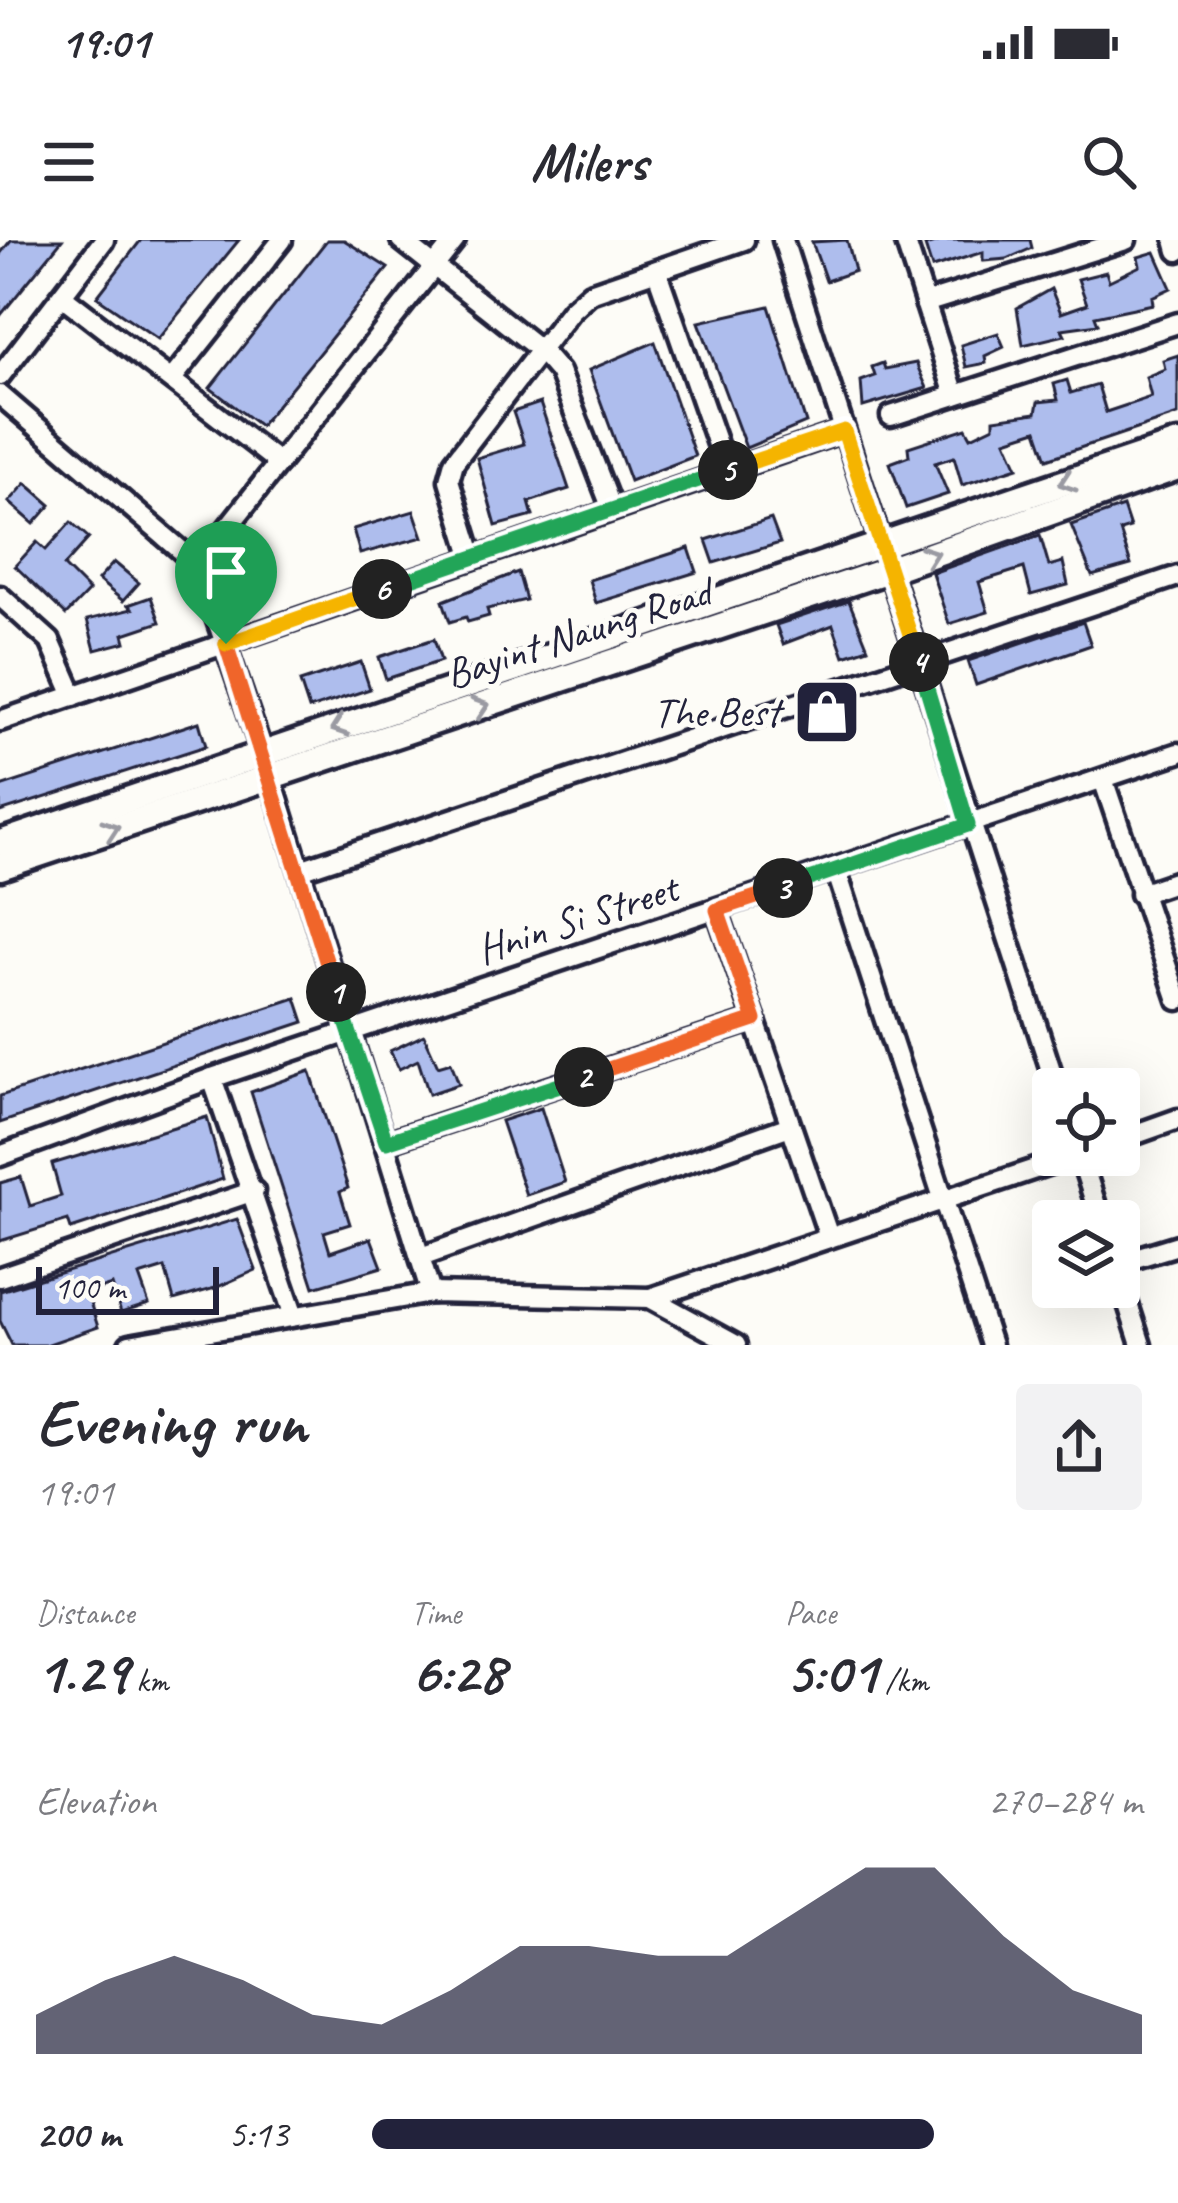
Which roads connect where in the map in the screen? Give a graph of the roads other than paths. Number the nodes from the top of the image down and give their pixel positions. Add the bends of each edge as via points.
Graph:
1 (104, 240) edge
2 (282, 240) edge
3 (400, 240) edge
4 (455, 240) edge
5 (744, 240) edge
6 (783, 240) edge
7 (905, 240) edge
8 (1050, 240) edge
9 (1126, 240) edge
10 (1175, 240) edge
11 (1178, 250) edge
12 (1057, 260) junction
13 (434, 266) junction
14 (657, 272) junction
15 (62, 296) junction
16 (925, 303) junction
17 (1178, 323) edge
18 (538, 349) junction
19 (0, 376) edge
20 (172, 380) junction
21 (0, 395) edge
22 (955, 395) junction
23 (891, 416) dead end
24 (844, 431) junction
25 (1178, 444) edge
26 (279, 463) junction
27 (1178, 467) edge
28 (726, 470) junction
29 (612, 509) junction
30 (880, 545) junction
31 (473, 557) junction
32 (198, 565) junction
33 (888, 570) junction
34 (1178, 576) edge
35 (0, 596) edge
36 (607, 637) junction
37 (226, 644) junction
38 (919, 662) junction
39 (614, 663) junction
40 (74, 696) junction
41 (0, 721) edge
42 (1178, 753) edge
43 (266, 764) junction
44 (1103, 779) junction
45 (968, 825) junction
46 (0, 843) edge
47 (0, 867) edge
48 (300, 870) junction
49 (836, 870) junction
50 (1178, 880) edge
51 (1140, 894) junction
52 (717, 910) junction
53 (1178, 998) edge
54 (755, 1020) junction
55 (348, 1032) junction
56 (1051, 1068) edge
57 (212, 1078) junction
58 (1178, 1119) edge
59 (790, 1126) junction
60 (1140, 1133) edge
61 (386, 1142) junction
62 (0, 1156) edge
63 (1032, 1170) edge
64 (254, 1191) junction
65 (944, 1198) junction
66 (829, 1237) junction
67 (1178, 1245) edge
68 (421, 1257) junction
69 (1140, 1257) edge
70 (0, 1277) edge
71 (431, 1293) junction
72 (650, 1298) junction
73 (1129, 1308) edge
74 (293, 1313) junction
75 (129, 1345) edge
76 (736, 1345) edge
77 (991, 1345) edge
78 (1141, 1345) edge

1 - 15 street
2 - 20 street
3 - 13 street
4 - 13 street
5 - 14 street
6 - 24 street
7 - 16 street
8 - 12 street
9 - 12 street
10 - 11 street
12 - 16 street
13 - 18 street
13 - 26 street
14 - 18 street via 590,293
14 - 28 street
15 - 19 street
15 - 20 street
16 - 22 street
17 - 22 street
18 - 29 street via 560,372
18 - 31 street via 454,462 449,480
20 - 26 street
21 - 32 street
22 - 23 street
24 - 28 street
24 - 30 street
25 -> 30 main road, Bayint Naung Road
26 - 32 street
33 -> 27 main road, Bayint Naung Road
28 - 29 street
29 - 31 street
30 - 33 street
30 - 36 main road, Bayint Naung Road
31 - 37 street
32 - 37 street
33 - 38 street
33 - 39 main road, Bayint Naung Road
34 - 38 street
35 - 40 street via 50,641
36 - 39 main road
36 -> 43 main road, Bayint Naung Road
37 - 40 street
37 - 43 street
38 - 45 street
38 - 48 street
43 -> 39 main road, Bayint Naung Road
40 - 41 street
42 - 44 street, Hnin Si Street
43 - 46 main road, Bayint Naung Road
47 -> 43 main road, Bayint Naung Road
43 - 48 street
44 - 45 street, Hnin Si Street
44 - 51 street
45 - 49 street, Hnin Si Street
45 - 56 street
48 - 55 street
49 - 52 street, Hnin Si Street
49 - 65 street
50 - 51 street
51 - 53 street
52 - 54 street
52 - 55 street, Hnin Si Street
54 - 59 street
54 - 61 street
55 - 57 street, Hnin Si Street
55 - 61 street
57 - 62 street, Hnin Si Street
57 - 64 street
58 - 60 street
59 - 66 street
59 - 68 street
61 - 68 street
63 - 65 street
64 - 70 street
64 - 74 street
65 - 66 street
65 - 77 street
66 - 72 street
67 - 69 street
68 - 71 street
71 - 72 street
71 - 74 street
72 - 76 street
73 - 78 street
74 - 75 street

